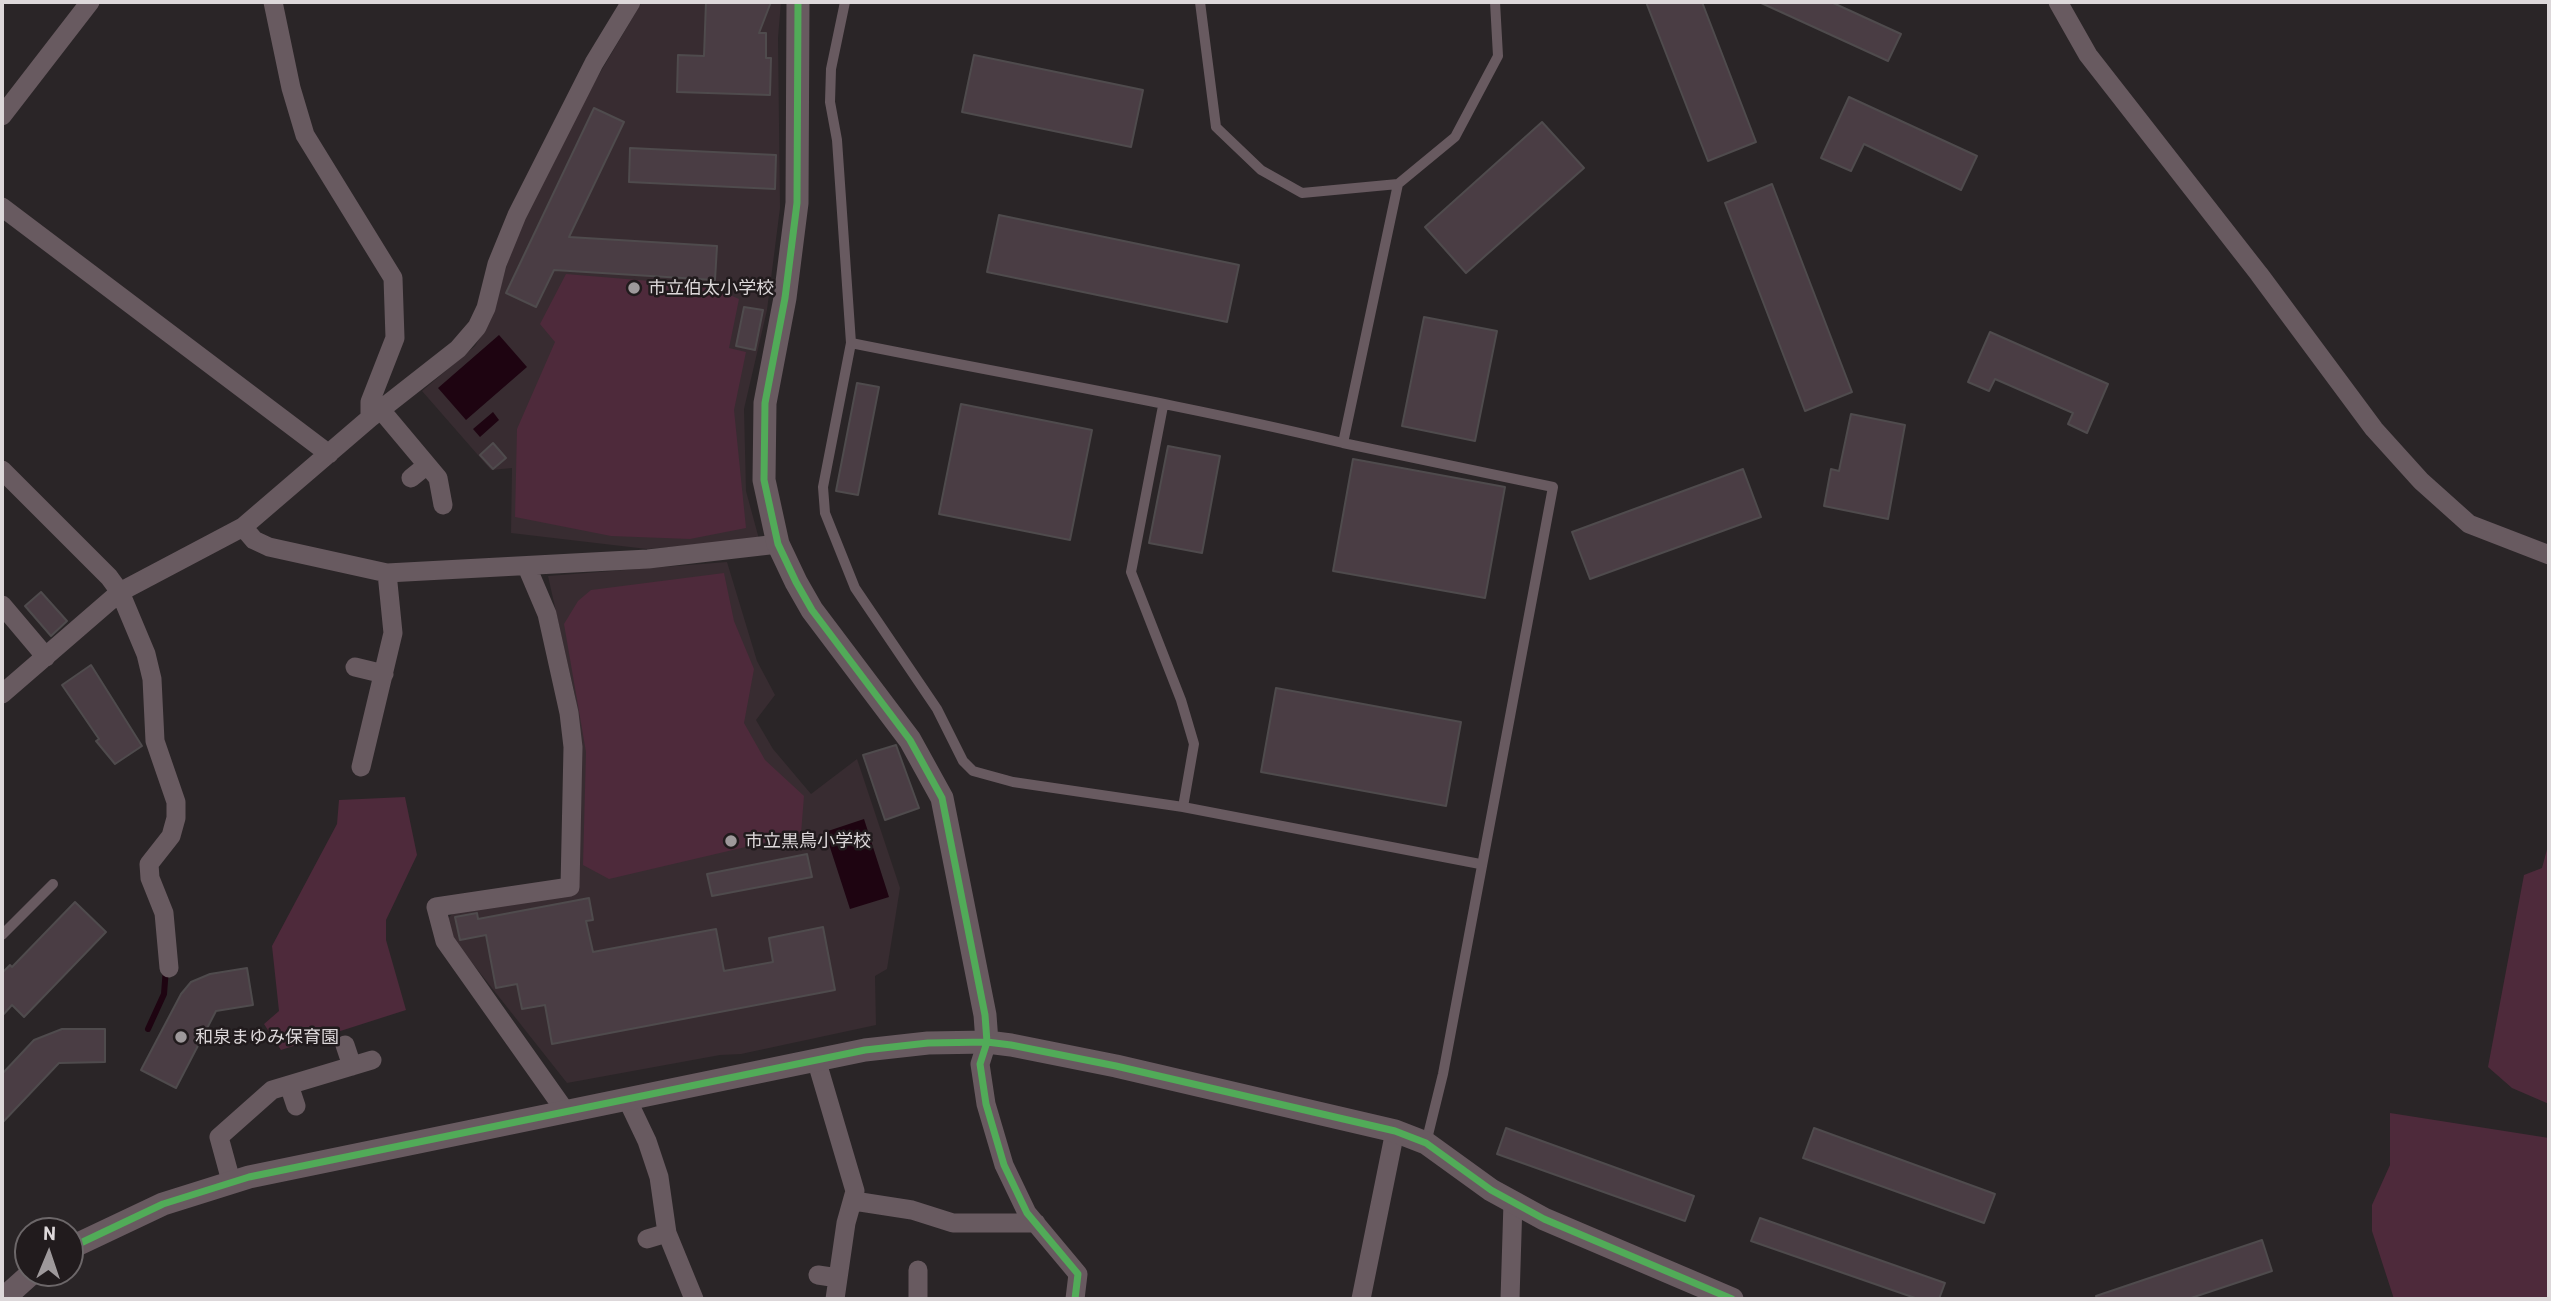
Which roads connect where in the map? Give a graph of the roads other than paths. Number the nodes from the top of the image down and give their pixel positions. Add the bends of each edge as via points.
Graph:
1 (90, 2) edge
2 (273, 2) edge
3 (631, 2) edge
4 (798, 2) edge
5 (845, 2) edge
6 (1200, 2) edge
7 (1495, 2) edge
8 (2058, 2) edge
9 (2, 116) edge
10 (1398, 184) junction
11 (2, 207) edge
12 (851, 343) junction
13 (1163, 406) junction
14 (376, 414) junction
15 (1343, 443) junction
16 (330, 454) junction
17 (427, 465) junction
18 (2, 470) edge
19 (411, 478) dead end
20 (443, 505) dead end
21 (243, 527) junction
22 (778, 544) junction
23 (2549, 555) edge
24 (527, 567) junction
25 (387, 573) junction
26 (120, 592) junction
27 (2, 605) edge
28 (46, 657) junction
29 (355, 667) dead end
30 (384, 674) junction
31 (2, 694) edge
32 (361, 767) dead end
33 (1183, 807) junction
34 (1480, 864) junction
35 (53, 884) dead end
36 (2, 935) edge
37 (169, 968) dead end
38 (987, 1042) junction
39 (345, 1045) dead end
40 (816, 1059) junction
41 (372, 1060) dead end
42 (352, 1066) junction
43 (289, 1085) junction
44 (627, 1099) junction
45 (296, 1106) dead end
46 (566, 1112) junction
47 (1395, 1131) junction
48 (1426, 1143) junction
49 (231, 1181) junction
50 (854, 1201) junction
51 (1513, 1202) junction
52 (1036, 1223) junction
53 (667, 1233) junction
54 (647, 1239) dead end
55 (84, 1241) edge
56 (918, 1270) dead end
57 (818, 1275) dead end
58 (838, 1278) junction
59 (16, 1287) edge
60 (1722, 1297) edge
61 (3, 1299) edge
62 (694, 1299) edge
63 (835, 1299) edge
64 (918, 1299) edge
65 (1074, 1299) edge
66 (1361, 1299) edge
67 (1510, 1299) edge

1 - 9 street
2 - 14 street via 305,135 393,278 395,338 370,402
3 - 14 street via 594,63 517,215 477,327 458,349
4 - 22 street via 797,203 762,432 764,480
5 - 12 lane via 831,69 830,102 837,140
6 - 10 lane via 1216,127 1261,170 1302,193
7 - 10 lane via 1498,56 1475,104 1455,137
8 - 23 street via 2088,55 2374,429 2421,481 2469,524
10 - 15 lane
11 - 16 street
12 - 13 lane
12 - 33 lane via 823,487 825,513 855,588 937,709 963,761 989,777
13 - 15 lane via 1231,416
13 - 33 lane via 1130,572 1194,744
14 - 16 street
14 - 17 street
15 - 34 lane via 1553,487
16 - 21 street
17 - 19 street
17 - 20 street via 438,478
18 - 26 street
21 - 25 street via 254,540 269,547
21 - 26 street
22 - 24 street
22 - 38 street via 812,610 910,740 942,798
24 - 25 street
24 - 46 street via 547,614 569,713 573,747 570,887 436,907 445,941
25 - 30 street via 393,633
26 - 28 street
26 - 37 street via 146,654 155,741 176,802 171,836 149,864 164,913
27 - 28 street
28 - 31 street
29 - 30 street
30 - 32 street
33 - 34 lane
34 - 48 lane via 1443,1074
35 - 36 lane
38 - 40 street via 891,1047
38 - 47 street via 1116,1066
38 - 52 street via 980,1064 986,1104 1004,1165
39 - 42 street
40 - 44 street
40 - 50 street via 855,1191
41 - 42 street
42 - 43 street
43 - 45 street
43 - 49 street via 272,1090 219,1137
44 - 46 street
44 - 53 street via 659,1177
46 - 49 street
47 - 48 street
47 - 66 street
48 - 51 street
49 - 55 street via 163,1204
50 - 52 street via 912,1210 953,1223
50 - 58 street
51 - 60 street
51 - 67 street
52 - 65 street via 1078,1274
53 - 54 street
53 - 62 street
56 - 64 street
57 - 58 street
58 - 63 street
59 - 61 street

